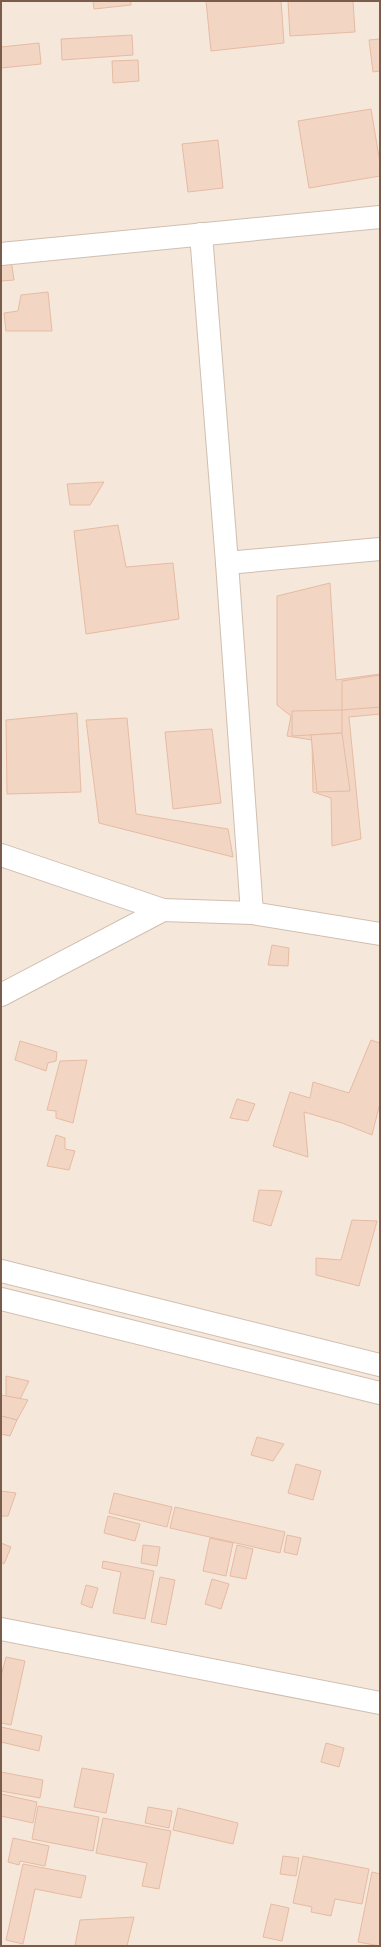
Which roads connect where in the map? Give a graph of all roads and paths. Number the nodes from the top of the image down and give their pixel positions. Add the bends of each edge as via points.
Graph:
1 (380, 217) edge
2 (201, 234) junction
3 (1, 254) edge
4 (380, 549) edge
5 (227, 563) junction
6 (1, 855) edge
7 (163, 910) junction
8 (252, 912) junction
9 (380, 934) edge
10 (1, 995) edge
11 (1, 1271) edge
12 (1, 1298) edge
13 (380, 1366) edge
14 (380, 1393) edge
15 (1, 1630) edge
16 (380, 1703) edge

1 - 2 street
2 - 3 street
2 - 5 street
4 - 5 street
5 - 8 street
6 - 7 street
7 - 8 street
7 - 10 street
8 - 9 street
11 - 13 street
12 - 14 street
15 - 16 street

